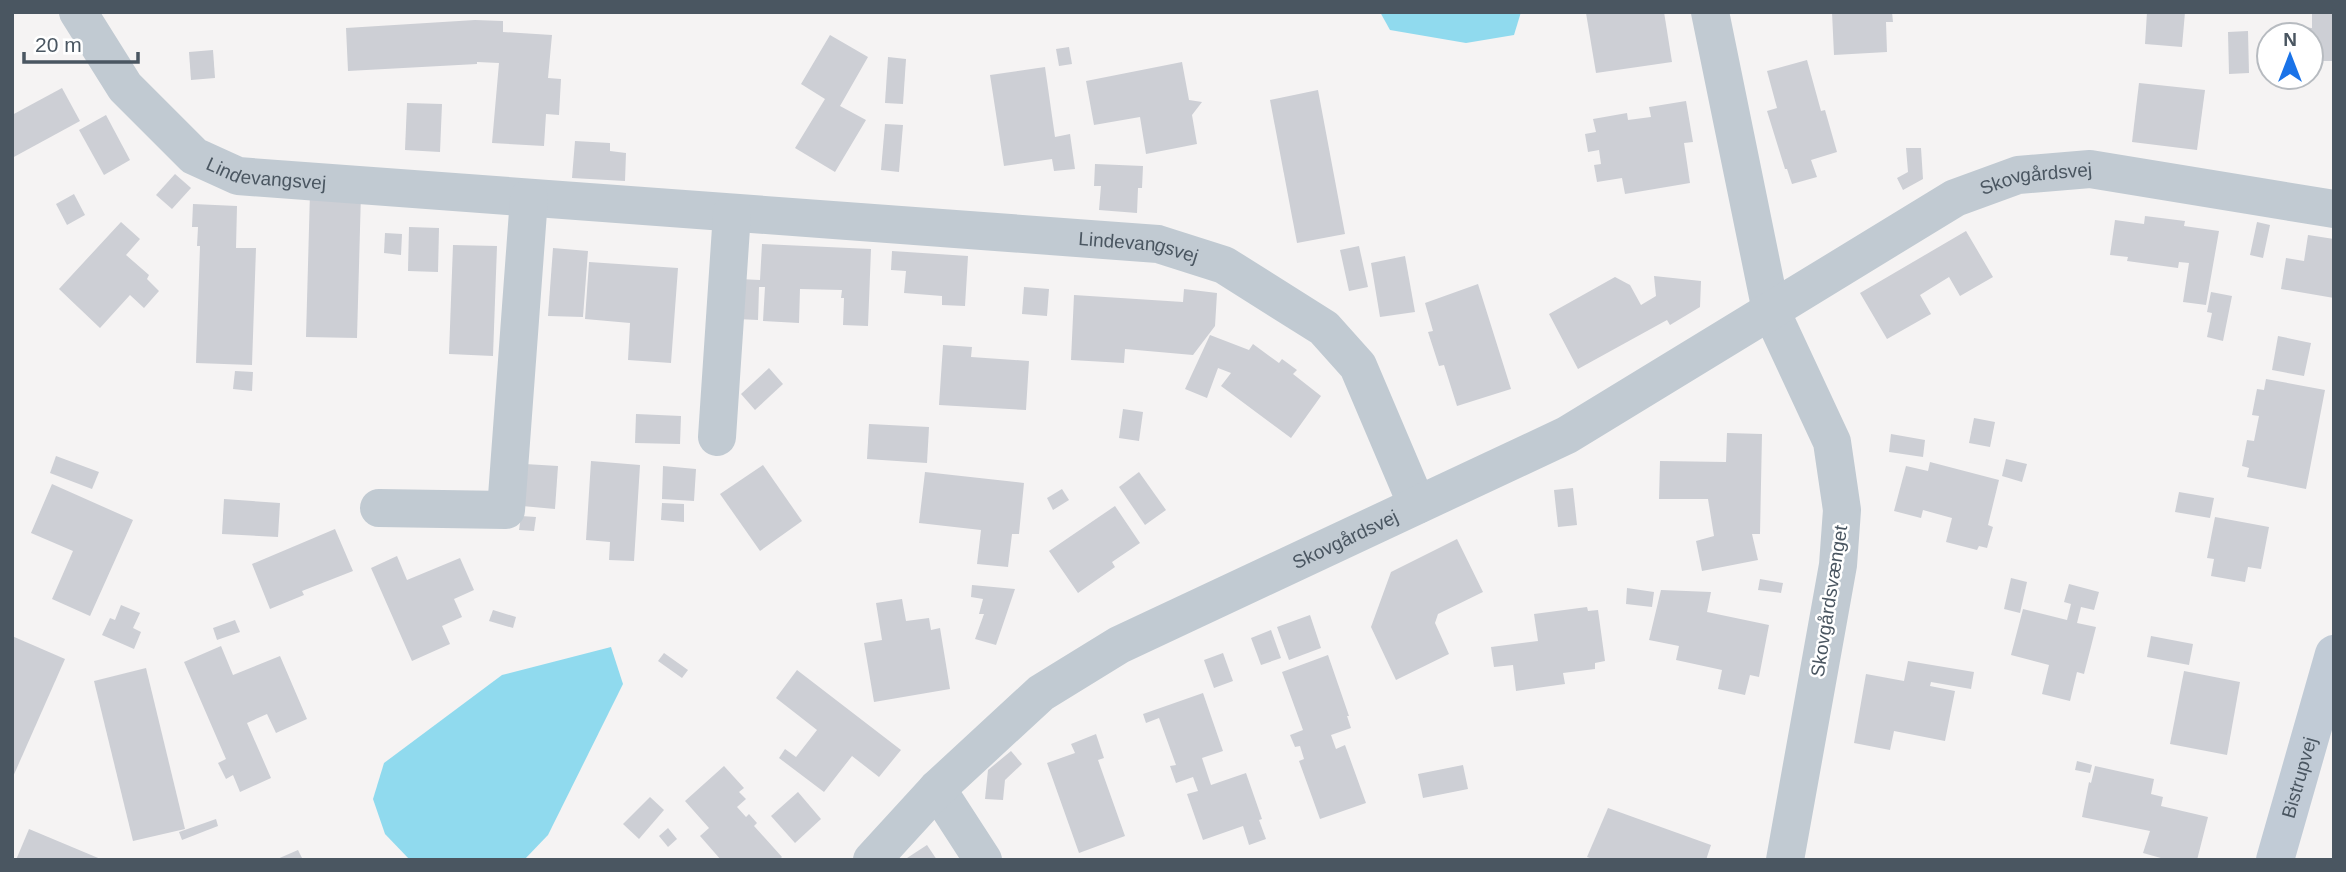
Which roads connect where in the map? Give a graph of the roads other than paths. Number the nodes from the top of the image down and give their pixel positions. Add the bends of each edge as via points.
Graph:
1 (78, 12) edge
2 (1710, 12) edge
3 (529, 198) junction
4 (2334, 209) edge
5 (732, 212) junction
6 (1771, 311) junction
7 (717, 437) dead end
8 (1417, 505) junction
9 (380, 508) dead end
10 (2334, 654) edge
11 (937, 789) junction
12 (872, 860) edge
13 (983, 860) edge
14 (1785, 860) edge
15 (2275, 860) edge

1 - 3 street, Lindevangsvej via 125,87 194,156 239,176
2 - 6 street
3 - 5 street, Lindevangsvej
3 - 9 street via 506,509
4 - 6 street, Skovgårdsvej via 2090,169 2018,175 1955,198
5 - 7 street
5 - 8 street, Lindevangsvej via 1158,244 1224,265 1324,328 1358,366
6 - 8 street, Skovgårdsvej via 1567,435
6 - 14 street, Skovgårdsvænget via 1832,442 1842,510 1838,565
8 - 11 street, Skovgårdsvej via 1119,645 1041,693
10 - 15 main road, Bistrupvej
11 - 12 street, Skovgårdsvej
11 - 13 street

